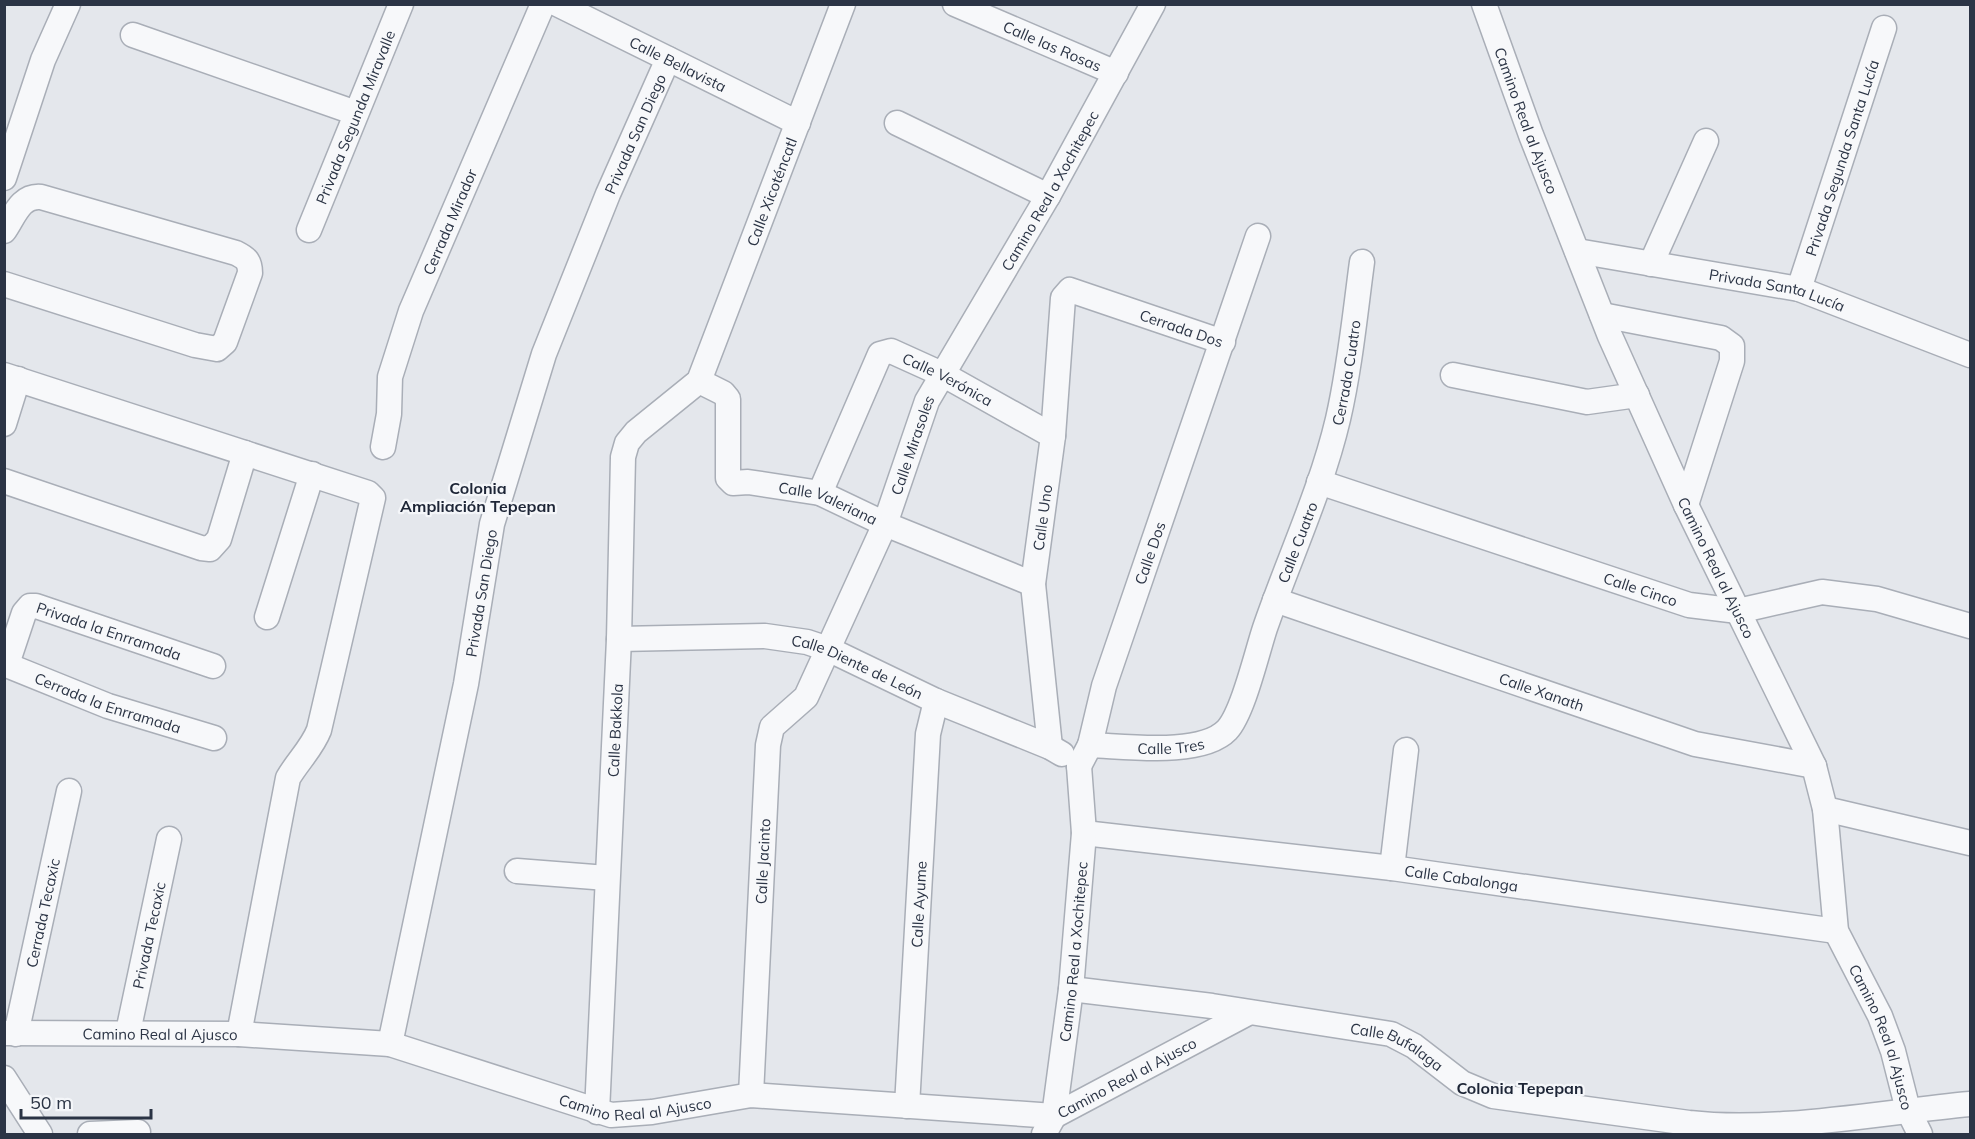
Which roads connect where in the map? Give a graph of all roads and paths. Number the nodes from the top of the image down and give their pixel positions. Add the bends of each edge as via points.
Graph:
1 (68, 4) edge
2 (401, 4) edge
3 (543, 4) edge
4 (557, 4) edge
5 (843, 4) edge
6 (955, 4) edge
7 (1153, 4) edge
8 (1484, 4) edge
9 (1884, 28) dead end
10 (133, 35) dead end
11 (668, 59) junction
12 (1116, 73) junction
13 (356, 113) junction
14 (798, 123) junction
15 (897, 123) dead end
16 (1706, 141) dead end
17 (4, 178) edge
18 (1048, 196) junction
19 (309, 230) dead end
20 (4, 231) edge
21 (1258, 236) dead end
22 (1577, 251) junction
23 (1362, 262) dead end
24 (1652, 264) junction
25 (4, 284) edge
26 (1799, 289) junction
27 (1070, 290) joint
28 (1602, 315) junction
29 (1223, 342) junction
30 (1971, 355) edge
31 (944, 375) junction
32 (1453, 375) dead end
33 (11, 377) edge
34 (699, 381) junction
35 (1636, 396) junction
36 (4, 424) edge
37 (1053, 436) junction
38 (383, 447) dead end
39 (245, 453) junction
40 (312, 474) junction
41 (4, 481) edge
42 (1319, 482) junction
43 (820, 493) junction
44 (1686, 505) junction
45 (885, 524) junction
46 (1033, 584) junction
47 (1275, 600) junction
48 (1738, 611) junction
49 (267, 617) dead end
50 (1971, 626) edge
51 (619, 639) junction
52 (828, 649) junction
53 (6, 664) edge
54 (213, 666) dead end
55 (936, 701) junction
56 (1238, 711) joint
57 (214, 738) dead end
58 (1050, 747) junction
59 (1406, 750) dead end
60 (1084, 755) junction
61 (1814, 766) junction
62 (69, 791) dead end
63 (1825, 809) junction
64 (1084, 833) junction
65 (169, 839) dead end
66 (1971, 843) edge
67 (1392, 868) junction
68 (516, 871) dead end
69 (607, 878) junction
70 (1836, 931) junction
71 (1071, 989) junction
72 (1248, 1013) junction
73 (128, 1032) junction
74 (10, 1034) edge
75 (239, 1034) junction
76 (390, 1044) junction
77 (4, 1078) edge
78 (751, 1095) junction
79 (1971, 1104) edge
80 (907, 1106) junction
81 (1908, 1110) junction
82 (597, 1112) junction
83 (1049, 1125) edge
84 (1687, 1129) edge
85 (1712, 1130) edge
86 (138, 1132) dead end
87 (40, 1134) edge
88 (90, 1134) edge
89 (1920, 1134) edge

1 - 17 street via 43,60
2 - 13 street, Privada Segunda Miravalle
3 - 38 street, Cerrada Mirador via 411,311 390,377
4 - 11 street, Calle Bellavista
5 - 14 street, Calle Xicoténcatl
6 - 12 street, Calle las Rosas
7 - 12 street, Camino Real a Xochitepec
8 - 22 street, Camino Real al Ajusco
9 - 26 street, Privada Segunda Santa Lucía
10 - 13 street
11 - 14 street, Calle Bellavista
11 - 76 street, Privada San Diego via 544,354 492,524 466,684
12 - 18 street, Camino Real a Xochitepec
13 - 19 street, Privada Segunda Miravalle
14 - 34 street, Calle Xicoténcatl
15 - 18 street
16 - 24 street
18 - 31 street, Camino Real a Xochitepec
20 - 25 street via 22,202 41,197 236,253 246,258 250,273 225,342 217,349
21 - 29 street, Cerrada Dos
22 - 24 street, Privada Santa Lucía
22 - 28 street, Camino Real al Ajusco
23 - 42 street, Cerrada Cuatro via 1338,418
24 - 26 street, Privada Santa Lucía
26 - 30 street, Privada Santa Lucía
27 - 29 street, Cerrada Dos
27 - 37 street, Calle Uno via 1062,305
28 - 35 street, Camino Real al Ajusco
28 - 44 street via 1721,338 1732,346 1732,362
29 - 60 street, Calle Dos via 1104,686
31 - 37 street, Calle Verónica
31 - 43 street, Calle Verónica via 891,351 880,354
31 - 45 street, Calle Mirasoles via 927,401
32 - 35 street via 1587,402
33 - 36 street
33 - 39 street
34 - 43 street, Calle Valeriana via 728,399 728,478 733,483
34 - 51 street, Calle Bakkola via 627,443 623,457
35 - 44 street, Camino Real al Ajusco
37 - 46 street, Calle Uno
39 - 40 street
39 - 41 street via 219,539 210,549
40 - 49 street
40 - 75 street via 373,498 320,730 288,778
42 - 47 street, Calle Cuatro
42 - 48 street, Calle Cinco via 1689,605
43 - 45 street, Calle Valeriana
44 - 48 street, Camino Real al Ajusco
45 - 46 street, Calle Valeriana
45 - 52 street, Calle Mirasoles
46 - 58 street, Calle Uno
47 - 56 street, Calle Cuatro
47 - 61 street, Calle Xanath via 1695,744
48 - 50 street, Calle Cinco via 1822,592 1877,599
48 - 61 street, Camino Real al Ajusco
51 - 52 street, Calle Diente de León via 765,636
51 - 69 street, Calle Bakkola
52 - 55 street, Calle Diente de León
52 - 78 street, Calle Jacinto via 806,697 772,727 768,745
53 - 54 street, Privada la Enrramada via 24,613 30,606 36,606
53 - 57 street, Cerrada la Enrramada via 108,706
55 - 58 street, Calle Diente de León
55 - 80 street, Calle Ayume via 928,734
56 - 60 street, Calle Tres via 1227,730 1190,746
58 - 60 street, Calle Diente de León
59 - 67 street
60 - 64 street, Camino Real a Xochitepec
61 - 63 street, Camino Real al Ajusco
62 - 74 street, Cerrada Tecaxic
63 - 66 street
63 - 70 street, Camino Real al Ajusco
64 - 67 street, Calle Cabalonga
64 - 71 street, Camino Real a Xochitepec
65 - 73 street, Privada Tecaxic
67 - 70 street, Calle Cabalonga
68 - 69 street
69 - 82 street, Calle Bakkola
70 - 81 street, Camino Real al Ajusco via 1880,1016
71 - 72 street, Calle Bufalaga
71 - 83 street, Camino Real a Xochitepec
72 - 83 street, Camino Real al Ajusco
72 - 84 street, Calle Bufalaga via 1391,1034 1414,1046 1462,1083 1493,1096
73 - 74 street, Camino Real al Ajusco
73 - 75 street, Camino Real al Ajusco
75 - 76 street, Camino Real al Ajusco
76 - 82 street, Camino Real al Ajusco
77 - 87 street
78 - 80 street, Camino Real al Ajusco
78 - 82 street, Camino Real al Ajusco via 626,1116
79 - 81 street, Calle Bufalaga
80 - 83 street, Camino Real al Ajusco
81 - 85 street, Calle Bufalaga
81 - 89 street, Camino Real al Ajusco
84 - 85 street, Calle Bufalaga
86 - 88 street

